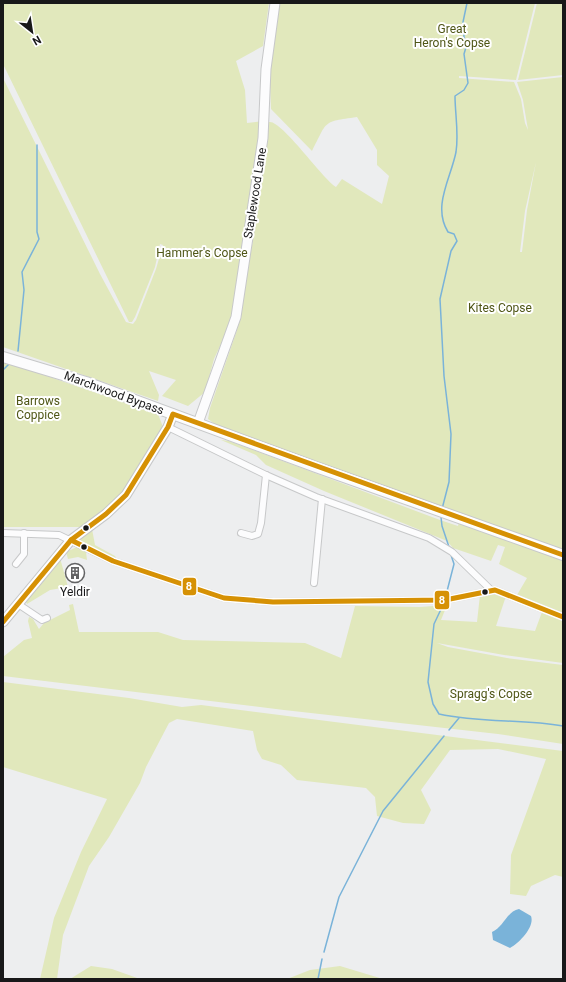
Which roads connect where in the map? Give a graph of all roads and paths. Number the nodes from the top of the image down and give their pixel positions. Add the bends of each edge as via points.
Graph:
1 (275, 3) edge
2 (3, 356) edge
3 (173, 414) junction
4 (198, 424) junction
5 (168, 427) junction
6 (266, 475) junction
7 (322, 499) junction
8 (3, 533) edge
9 (24, 533) junction
10 (241, 533) dead end
11 (71, 540) junction
12 (563, 555) edge
13 (16, 564) dead end
14 (314, 583) dead end
15 (491, 590) junction
16 (18, 604) junction
17 (563, 617) edge
18 (47, 618) dead end
19 (3, 622) edge

1 - 4 street, Staplewood Lane via 266,69 263,138 236,317
2 - 3 main road, Marchwood Bypass via 86,382
3 - 4 main road, Marchwood Bypass
3 - 5 street
4 - 12 main road, Marchwood Bypass
5 - 6 street
5 - 11 street via 126,495 106,514
6 - 7 street
6 - 10 street via 258,534 252,536
7 - 14 street
7 - 15 street via 429,538 452,552
8 - 9 street
9 - 11 street via 50,533
9 - 13 street via 24,554
11 - 15 street via 113,561 231,599 273,602 446,600
11 - 16 street
15 - 17 street via 499,590
16 - 18 street via 42,620
16 - 19 street

